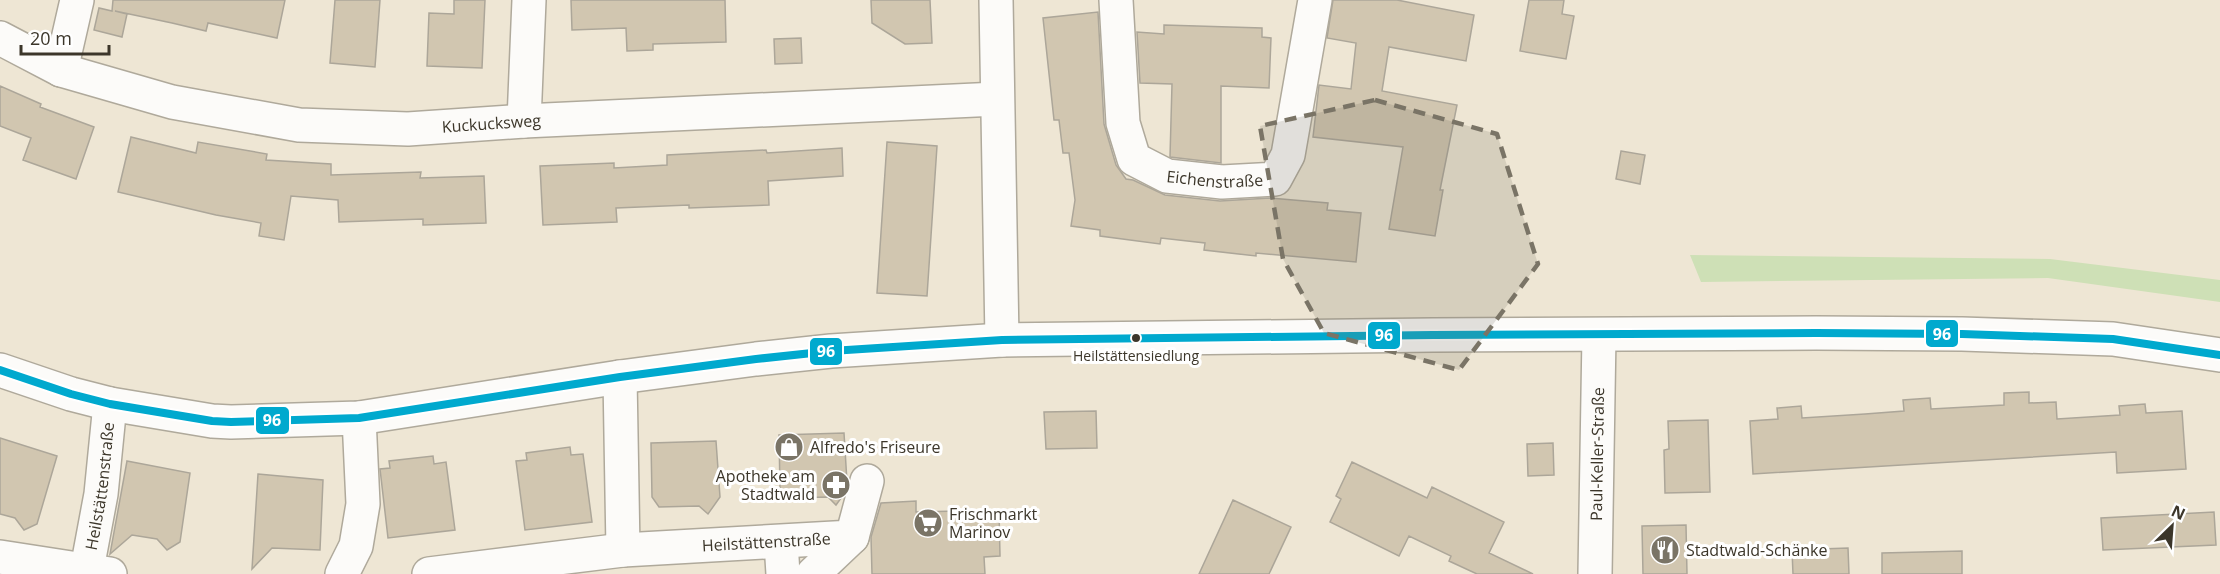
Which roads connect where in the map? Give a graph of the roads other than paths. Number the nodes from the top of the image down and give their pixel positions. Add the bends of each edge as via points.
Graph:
1 (77, 0) edge
2 (529, 0) edge
3 (996, 0) edge
4 (1116, 0) edge
5 (1315, 0) edge
6 (0, 38) edge
7 (61, 70) junction
8 (997, 99) junction
9 (524, 121) junction
10 (1599, 335) junction
11 (1002, 340) junction
12 (2220, 355) edge
13 (0, 370) edge
14 (620, 377) junction
15 (110, 404) junction
16 (359, 418) junction
17 (867, 481) dead end
18 (852, 537) junction
19 (781, 542) junction
20 (623, 550) junction
21 (0, 557) edge
22 (98, 572) edge
23 (342, 574) edge
24 (429, 574) edge
25 (783, 574) edge
26 (813, 574) edge
27 (1595, 574) edge

1 - 7 street
2 - 9 street
3 - 8 street
4 - 5 street, Eichenstraße via 1123,123 1134,159 1167,176 1222,182 1275,179 1288,155
6 - 7 street, Kuckucksweg
7 - 9 street, Kuckucksweg via 172,102 299,125 408,129
8 - 9 street, Kuckucksweg
8 - 11 street
10 - 11 street, Heilstättenstraße
10 - 12 street, Heilstättenstraße via 1827,333 2113,339
10 - 27 street, Paul-Keller-Straße
11 - 14 street, Heilstättenstraße via 831,351
13 - 15 street, Heilstättenstraße
14 - 16 street, Heilstättenstraße
14 - 20 street
15 - 16 street, Heilstättenstraße via 212,422
15 - 22 street, Heilstättenstraße
16 - 23 street via 363,504 356,546
17 - 18 street, Heilstättenstraße
18 - 19 street, Heilstättenstraße
18 - 26 street
19 - 20 street, Heilstättenstraße
19 - 25 street
20 - 24 street, Heilstättenstraße
21 - 22 street, Heilstättenstraße

